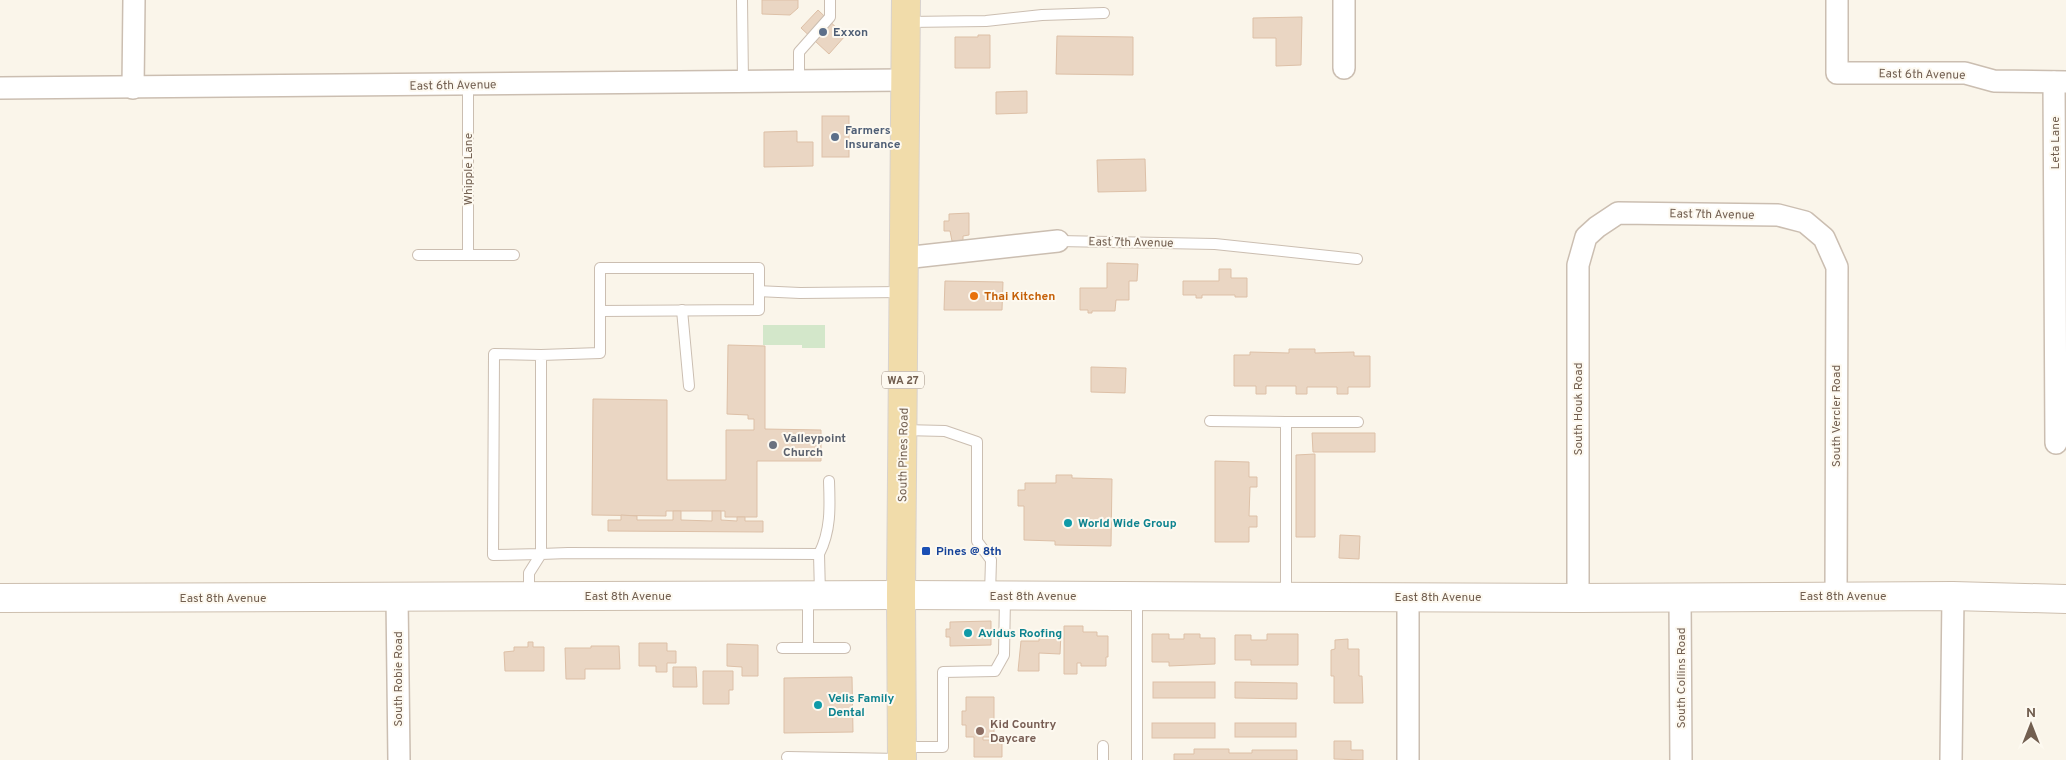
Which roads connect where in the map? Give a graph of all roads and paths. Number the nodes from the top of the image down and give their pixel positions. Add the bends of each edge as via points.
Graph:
1 (134, 0) edge
2 (742, 0) edge
3 (830, 0) edge
4 (1344, 0) edge
5 (1837, 0) edge
6 (906, 11) edge
7 (1104, 13) dead end
8 (1344, 68) dead end
9 (905, 80) junction
10 (742, 82) junction
11 (799, 82) junction
12 (2060, 82) edge
13 (468, 84) junction
14 (0, 88) edge
15 (133, 88) junction
16 (1597, 226) joint
17 (1824, 238) joint
18 (1058, 240) joint
19 (418, 254) dead end
20 (468, 254) junction
21 (514, 254) dead end
22 (904, 258) junction
23 (1357, 258) dead end
24 (759, 291) junction
25 (904, 292) junction
26 (682, 310) junction
27 (600, 311) junction
28 (541, 355) junction
29 (689, 386) dead end
30 (1210, 421) dead end
31 (1286, 422) junction
32 (1358, 422) dead end
33 (903, 430) junction
34 (2056, 443) dead end
35 (829, 481) dead end
36 (541, 554) junction
37 (818, 554) junction
38 (814, 595) junction
39 (901, 595) junction
40 (998, 596) junction
41 (1137, 596) junction
42 (1836, 596) junction
43 (1953, 596) junction
44 (398, 597) junction
45 (529, 597) junction
46 (1286, 597) junction
47 (1408, 597) junction
48 (1680, 597) junction
49 (0, 598) edge
50 (1578, 598) junction
51 (2066, 598) edge
52 (782, 648) dead end
53 (808, 648) junction
54 (845, 648) dead end
55 (1103, 746) dead end
56 (902, 755) edge
57 (787, 757) dead end
58 (398, 760) edge
59 (1103, 760) edge
60 (1137, 760) edge
61 (1408, 760) edge
62 (1681, 760) edge
63 (1951, 760) edge

1 - 15 street
2 - 10 lane
3 - 11 lane via 830,17 799,52
4 - 8 street
5 - 12 street, East 6th Avenue via 1837,73 1965,73 1994,81
6 - 7 lane via 986,21
6 - 9 main road, South Pines Road / WA 27
9 - 11 street, East 6th Avenue
9 - 22 main road, South Pines Road / WA 27
10 - 11 street, East 6th Avenue
10 - 13 street, East 6th Avenue
12 - 34 street, Leta Lane
13 - 15 street, East 6th Avenue
13 - 20 lane, Whipple Lane
14 - 15 street, East 6th Avenue
16 - 17 street, East 7th Avenue via 1618,213 1778,215 1805,222
16 - 50 street, South Houk Road via 1586,237 1578,265
17 - 42 street, South Vercler Road via 1837,267
18 - 22 street, East 7th Avenue
18 - 23 lane, East 7th Avenue via 1215,244
19 - 20 lane
20 - 21 lane
22 - 25 main road, South Pines Road / WA 27
24 - 25 lane
24 - 26 lane via 759,310
24 - 27 lane via 758,268 600,268
25 - 33 main road, South Pines Road / WA 27
26 - 27 lane
26 - 29 lane
27 - 28 lane via 600,353
28 - 36 lane
28 - 36 lane via 494,354 493,554
30 - 31 lane
31 - 32 lane
31 - 46 lane
33 - 39 main road, South Pines Road / WA 27
33 - 40 lane via 945,431 977,442 977,541 991,560
35 - 37 lane via 826,541
36 - 37 lane
36 - 45 lane via 529,573
37 - 38 lane
38 - 39 street, East 8th Avenue
38 - 45 street, East 8th Avenue
38 - 53 lane
39 - 40 street, East 8th Avenue
39 - 56 main road, South Pines Road / WA 27
40 - 41 street, East 8th Avenue
40 - 56 lane via 1004,655 995,671 943,672 943,748
41 - 46 street, East 8th Avenue
41 - 60 lane
42 - 43 street, East 8th Avenue
42 - 48 street, East 8th Avenue
43 - 51 street, East 8th Avenue
43 - 63 street
44 - 45 street, East 8th Avenue
44 - 49 street, East 8th Avenue
44 - 58 street, South Robie Road
46 - 47 street, East 8th Avenue
47 - 50 street, East 8th Avenue
47 - 61 street
48 - 50 street, East 8th Avenue
48 - 62 street, South Collins Road
52 - 53 lane
53 - 54 lane
55 - 59 lane
56 - 57 lane

